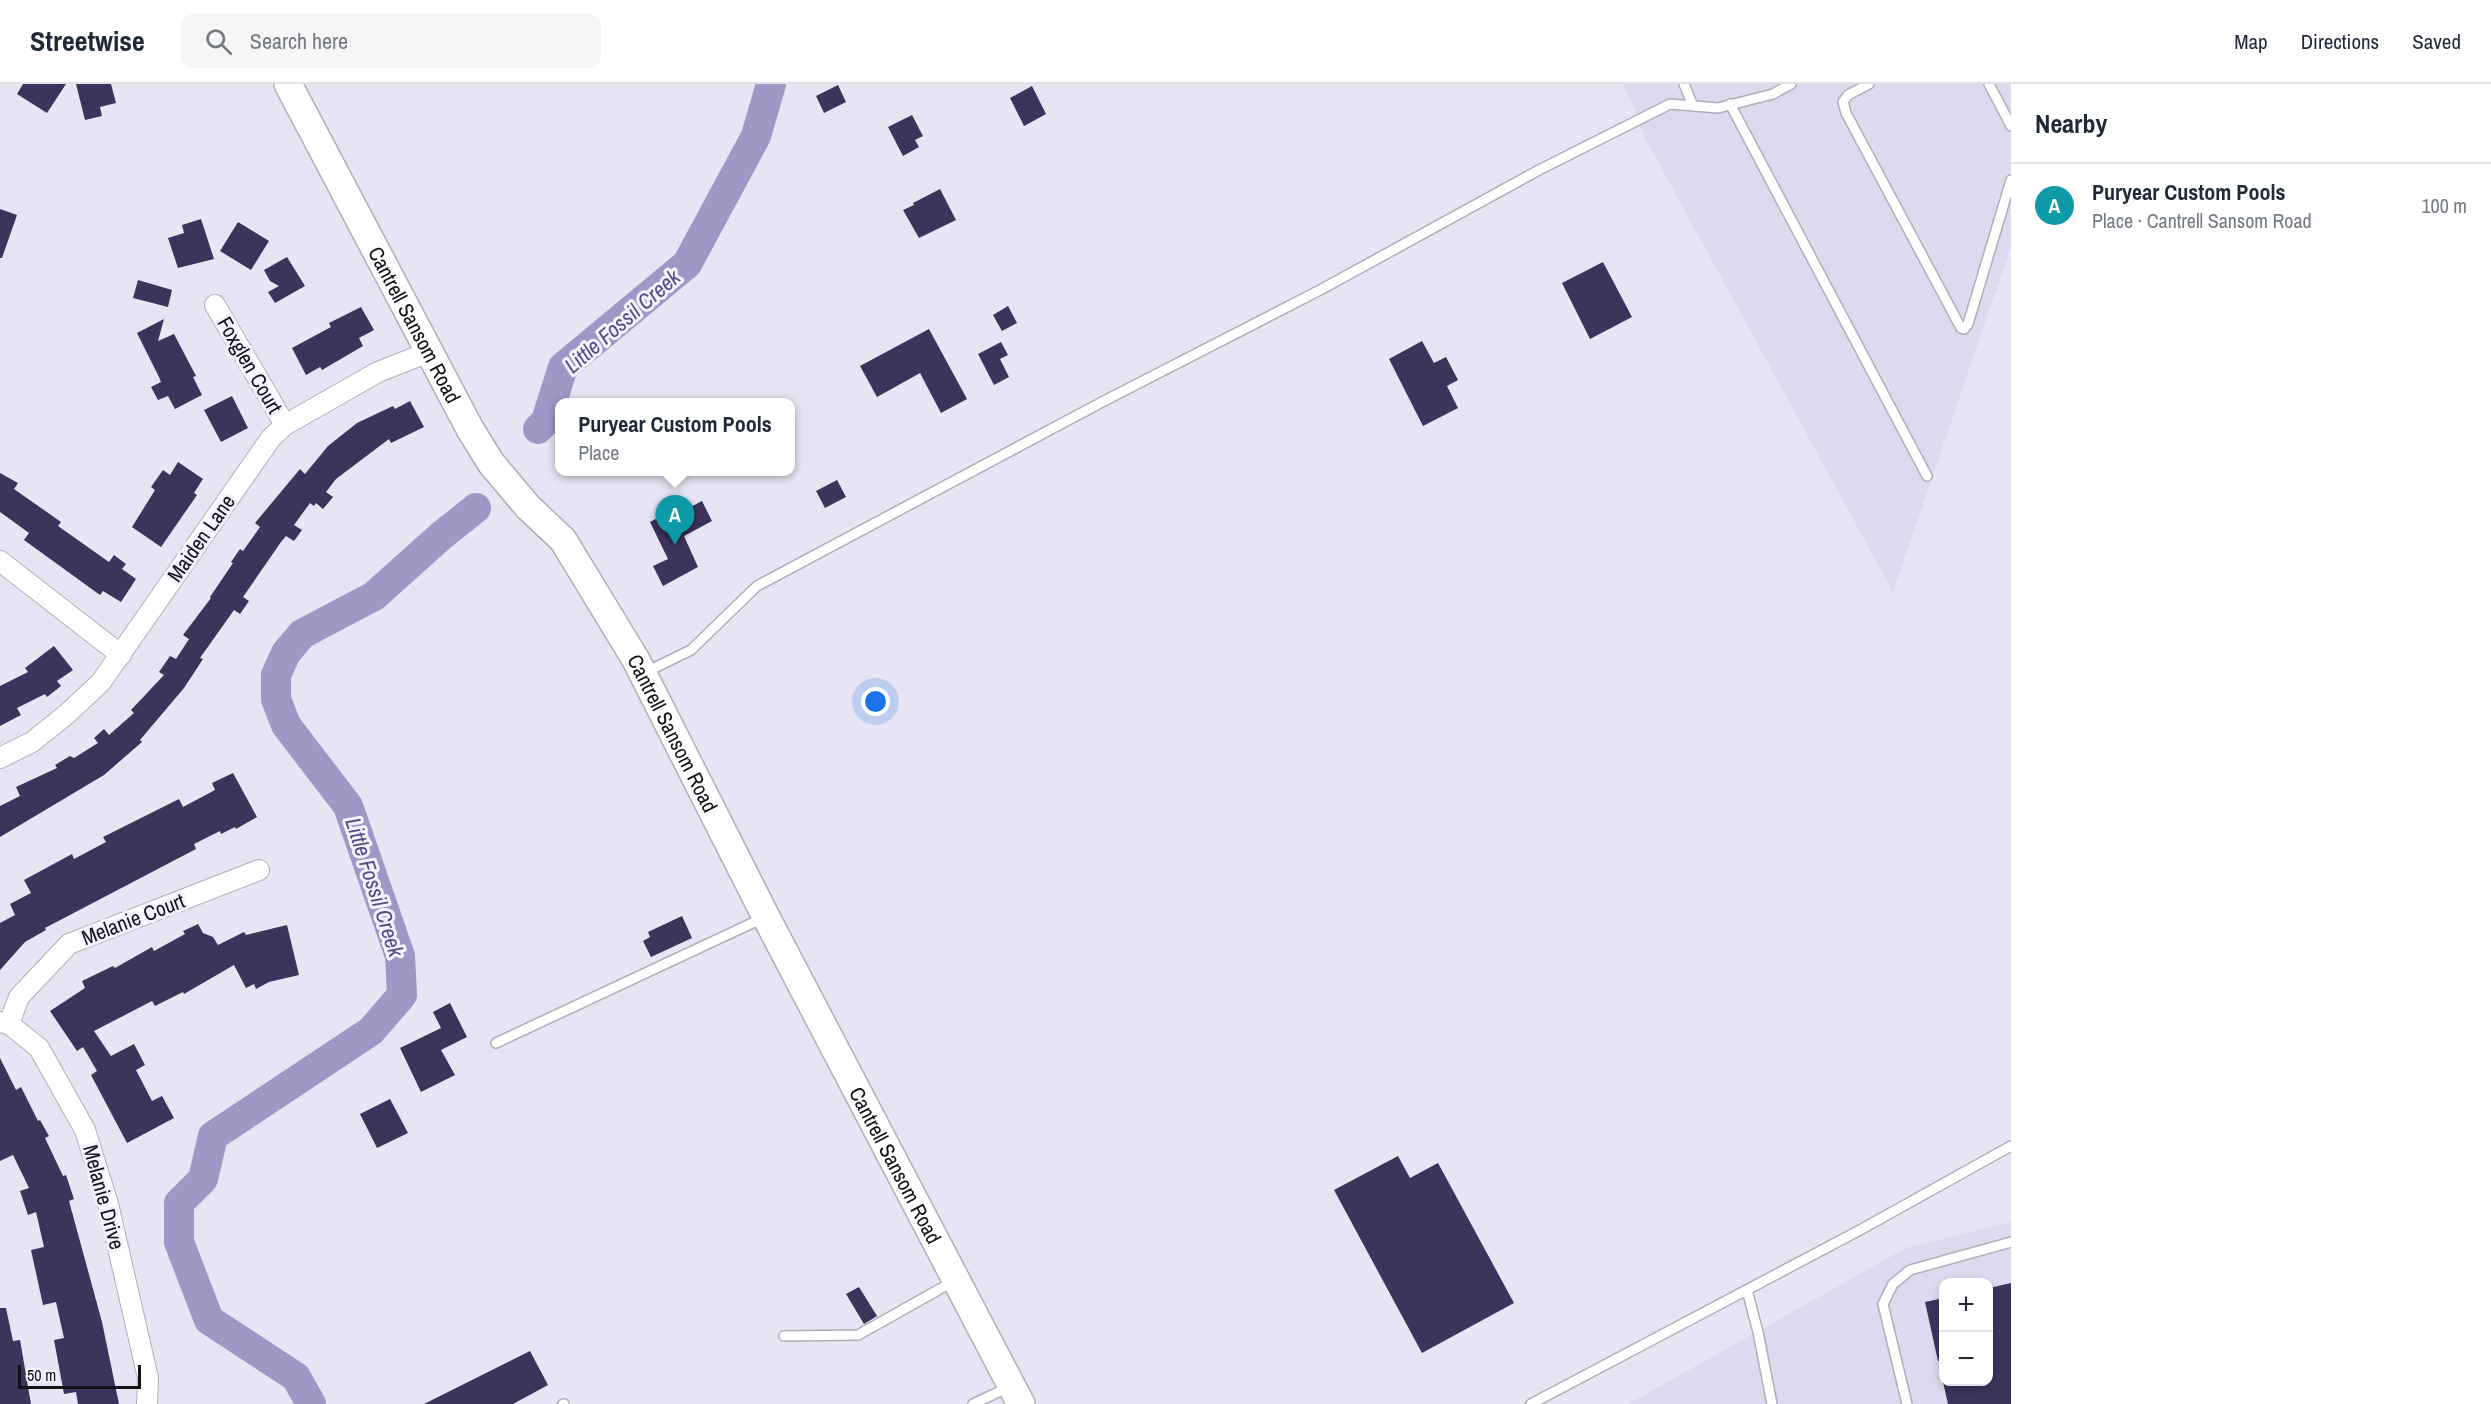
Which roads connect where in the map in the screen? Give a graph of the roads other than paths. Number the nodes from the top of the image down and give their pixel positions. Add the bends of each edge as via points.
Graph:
1 (288, 84) edge
2 (1684, 84) edge
3 (1791, 84) edge
4 (1869, 84) edge
5 (1989, 84) edge
6 (1730, 104) junction
7 (1693, 105) junction
8 (2011, 126) edge
9 (2011, 180) edge
10 (215, 305) dead end
11 (429, 352) junction
12 (285, 425) junction
13 (1927, 476) dead end
14 (0, 561) edge
15 (121, 655) junction
16 (643, 674) junction
17 (0, 758) edge
18 (259, 870) dead end
19 (766, 917) junction
20 (4, 1023) edge
21 (496, 1043) dead end
22 (2011, 1146) edge
23 (2011, 1242) edge
24 (956, 1280) junction
25 (1747, 1290) junction
26 (784, 1336) dead end
27 (1016, 1395) edge
28 (147, 1404) edge
29 (973, 1404) edge
30 (1531, 1404) edge
31 (1772, 1404) edge
32 (1907, 1404) edge

1 - 11 main road, Cantrell Sansom Road
2 - 7 lane
3 - 6 lane via 1773,94
4 - 9 lane via 1848,95 1843,102 1846,113 1964,329
5 - 8 lane
6 - 7 lane via 1718,108
6 - 13 lane
7 - 16 lane via 1670,104 1539,170 1322,289 757,586 691,650
10 - 12 street, Foxglen Court
11 - 12 street, Maiden Lane via 378,372
11 - 16 main road, Cantrell Sansom Road via 491,463 528,507 563,540
12 - 15 street, Maiden Lane via 271,438
14 - 15 street
15 - 17 street, Maiden Lane via 101,682 67,714 32,742
16 - 19 main road, Cantrell Sansom Road
18 - 20 street, Melanie Court via 69,944 19,997
19 - 21 lane
19 - 24 main road, Cantrell Sansom Road
20 - 28 street, Melanie Drive via 39,1048 86,1130 108,1204 148,1378
22 - 25 lane
23 - 32 lane via 1910,1270 1893,1284 1884,1304
24 - 26 lane via 858,1335
24 - 27 main road, Cantrell Sansom Road
25 - 30 lane
25 - 31 lane
27 - 29 lane

